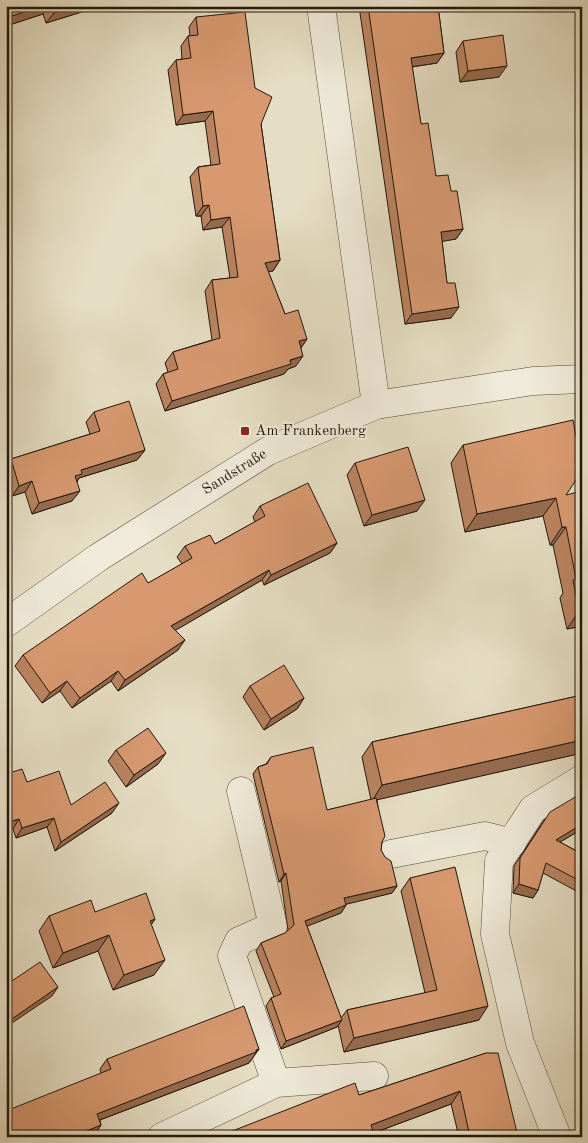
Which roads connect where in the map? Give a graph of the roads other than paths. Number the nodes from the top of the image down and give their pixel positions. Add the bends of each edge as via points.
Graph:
1 (321, 6) edge
2 (582, 379) edge
3 (376, 405) junction
4 (6, 623) edge
5 (582, 779) edge
6 (241, 791) dead end
7 (512, 843) junction
8 (391, 854) dead end
9 (374, 1076) dead end
10 (276, 1083) junction
11 (162, 1137) edge
12 (557, 1137) edge

1 - 3 street
2 - 3 street, Sandstraße via 533,381
3 - 4 street, Sandstraße via 268,452 99,557
5 - 7 street via 533,809
6 - 10 street via 273,926 239,941 232,956
7 - 8 street via 485,836
7 - 12 street via 499,861 495,934 520,1043
9 - 10 street
10 - 11 street

